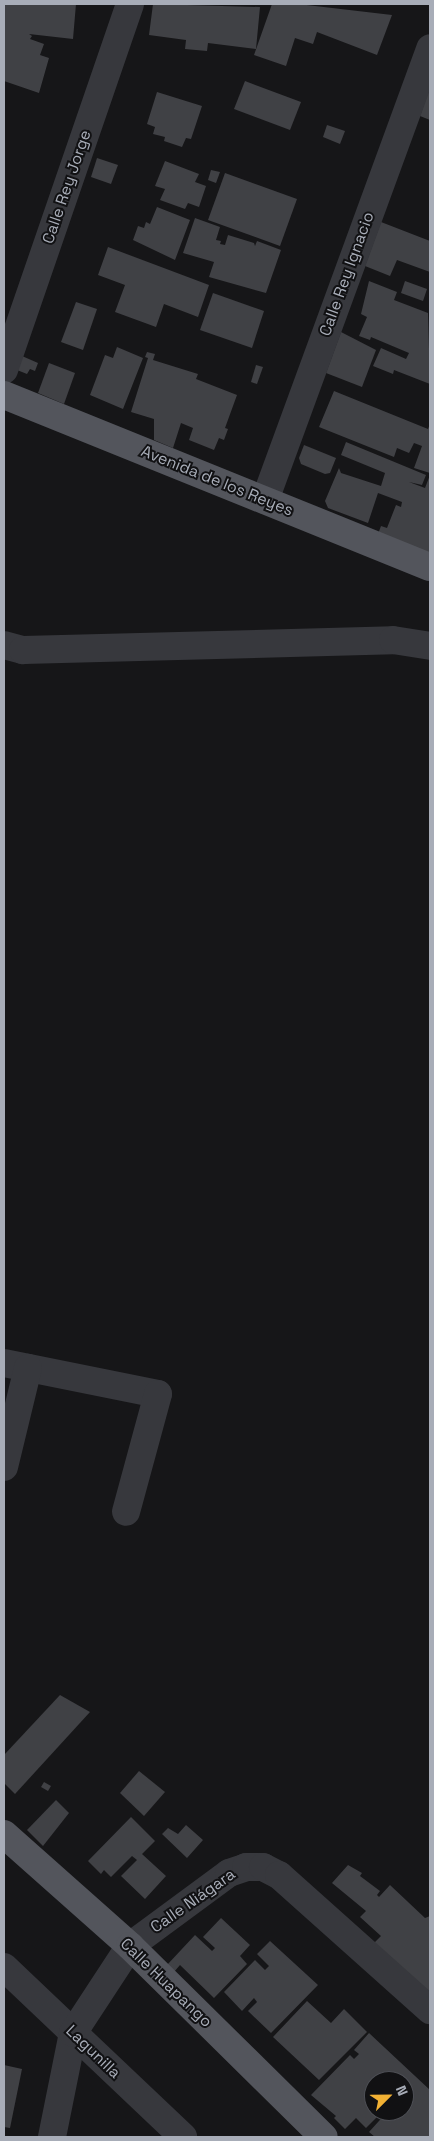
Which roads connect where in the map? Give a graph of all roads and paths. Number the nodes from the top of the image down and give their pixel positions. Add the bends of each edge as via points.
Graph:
1 (130, 4) edge
2 (430, 48) edge
3 (4, 370) edge
4 (4, 396) edge
5 (264, 500) junction
6 (430, 567) edge
7 (4, 645) edge
8 (430, 646) edge
9 (16, 1365) edge
10 (4, 1467) edge
11 (126, 1512) dead end
12 (4, 1834) edge
13 (130, 1946) junction
14 (4, 1966) edge
15 (430, 2010) edge
16 (73, 2033) junction
17 (52, 2137) edge
18 (183, 2137) edge
19 (324, 2137) edge

1 - 3 street, Calle Rey Jorge
2 - 5 street, Calle Rey Ignacio
4 - 5 main road, Avenida de los Reyes
5 - 6 main road, Avenida de los Reyes
7 - 8 street via 23,650 393,640
9 - 10 street
9 - 11 street via 158,1394
12 - 13 main road, Calle Huapango
13 - 15 street, Calle Niágara via 229,1873 246,1867 262,1867 279,1875 302,1894
13 - 16 street, Calle Niágara
13 - 19 main road, Calle Huapango
14 - 16 street, Lagunilla
16 - 17 street
16 - 18 street, Lagunilla

